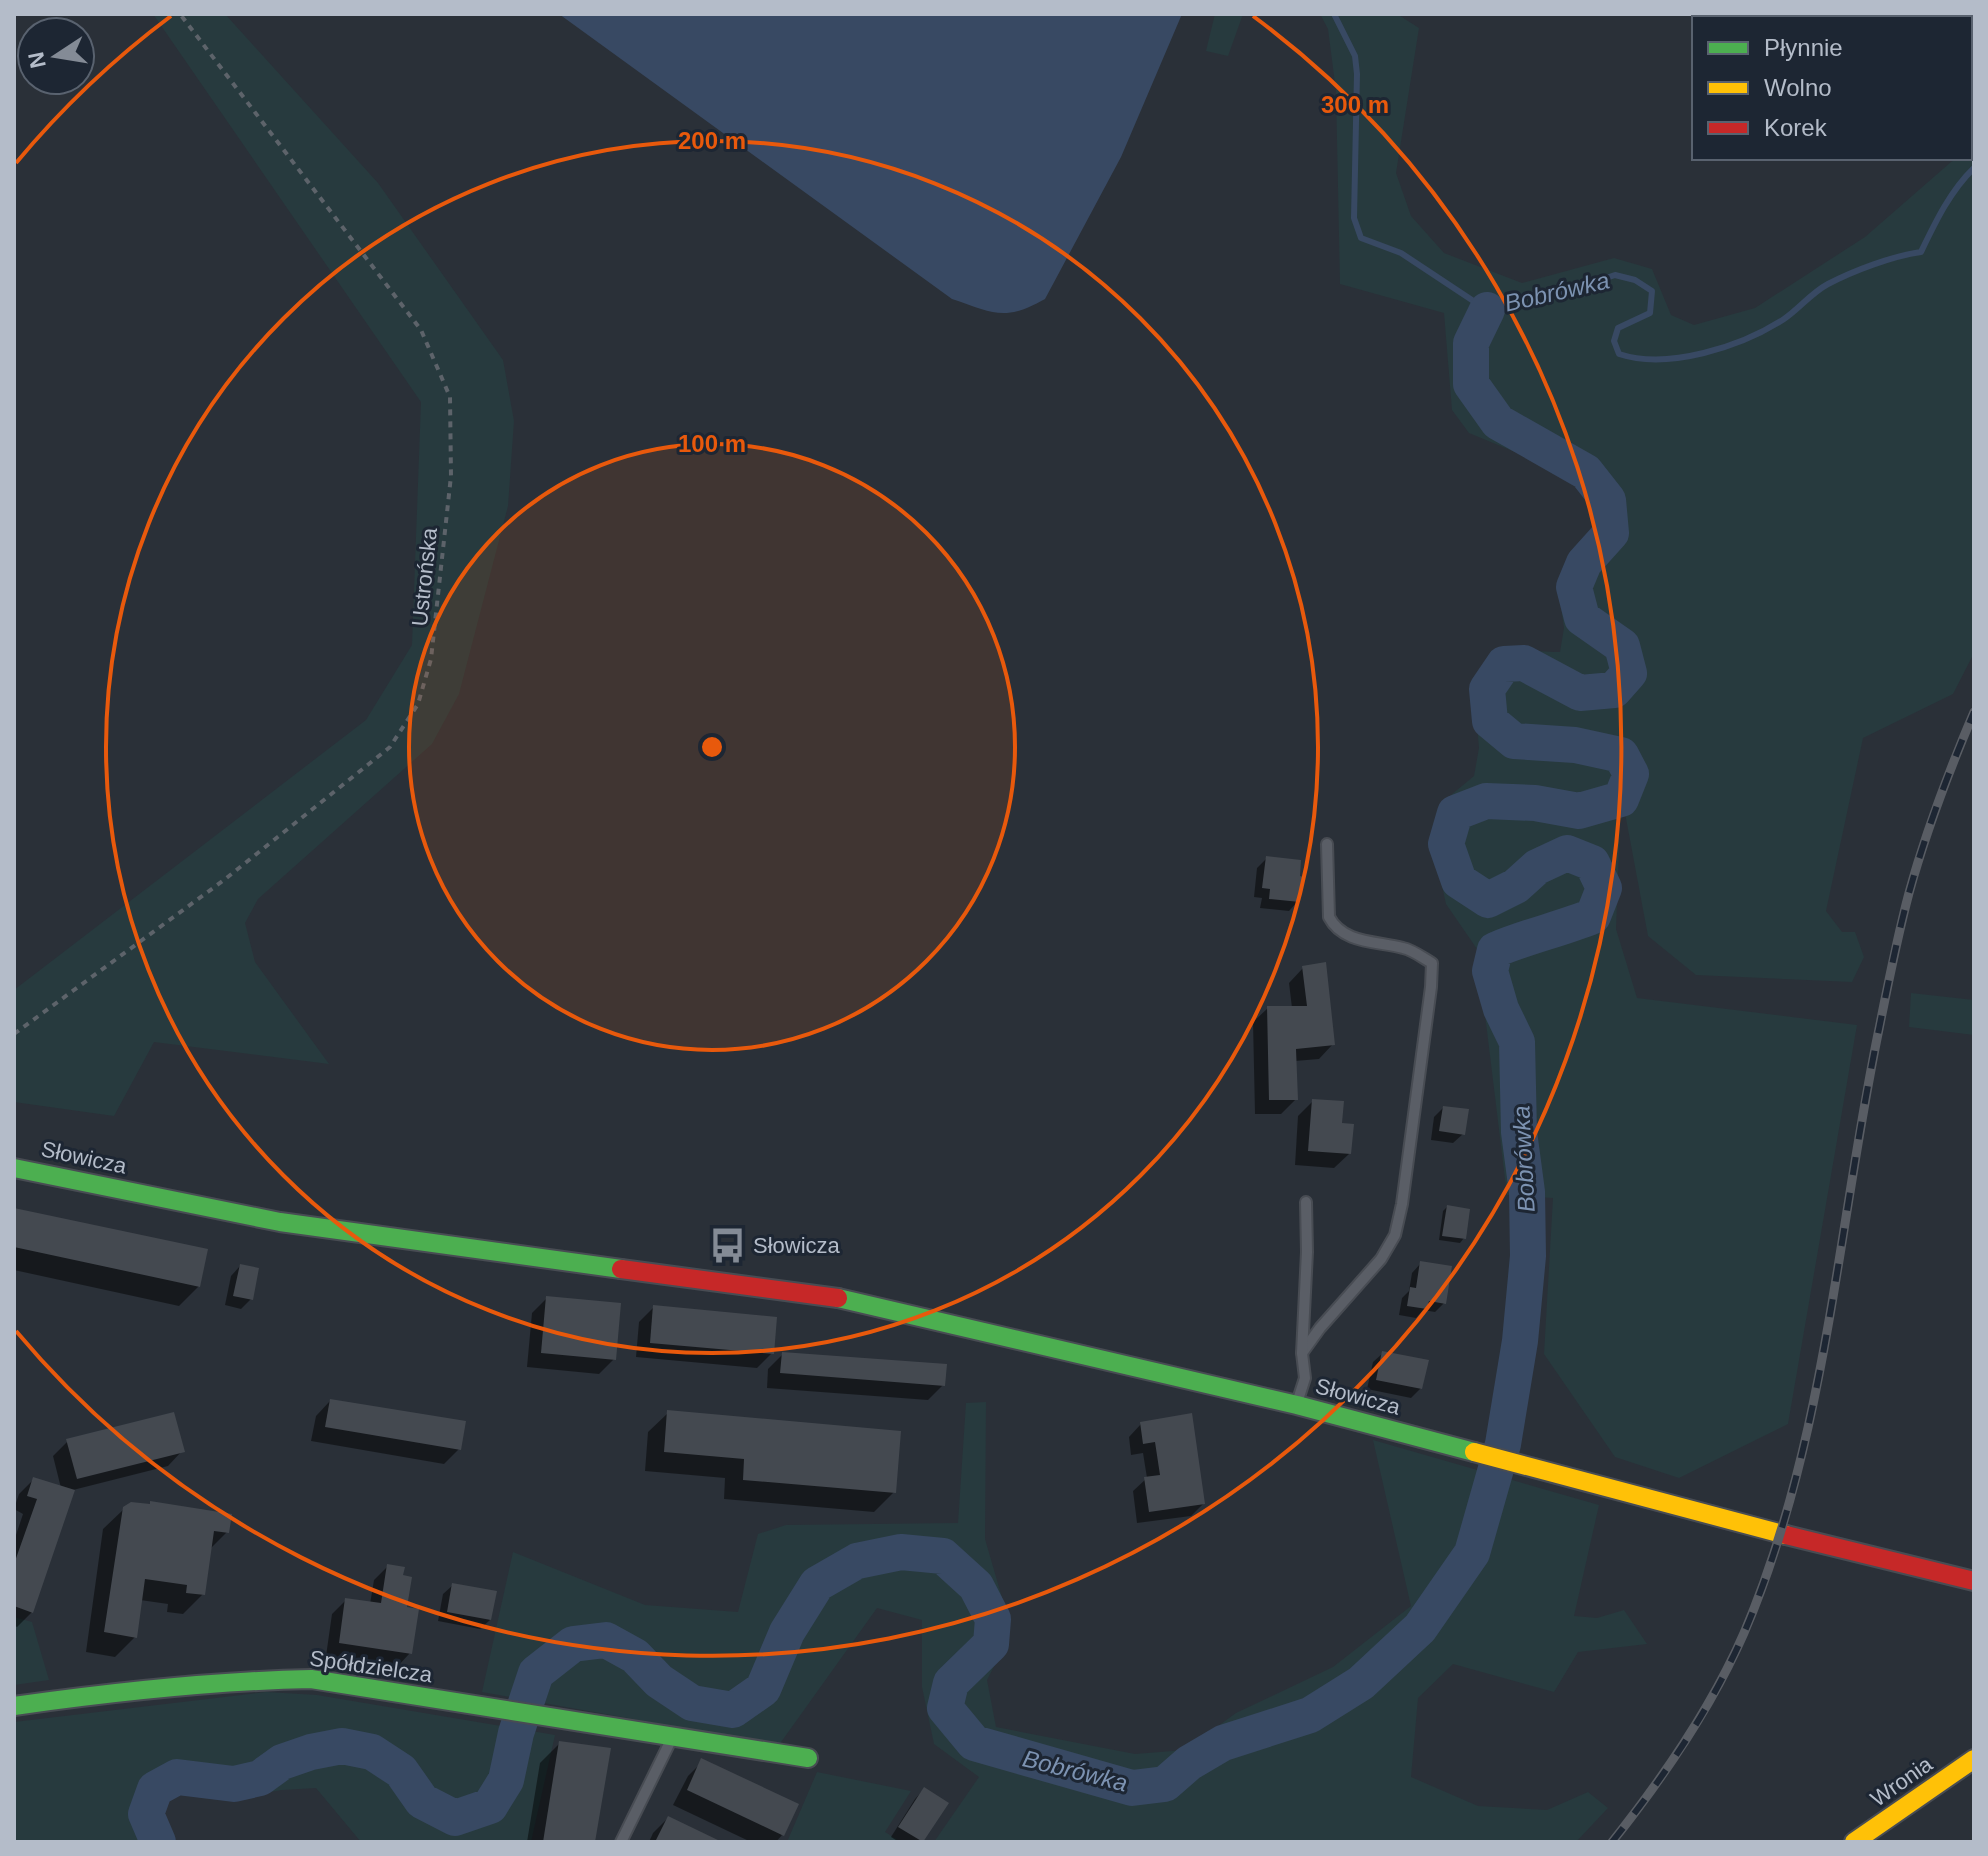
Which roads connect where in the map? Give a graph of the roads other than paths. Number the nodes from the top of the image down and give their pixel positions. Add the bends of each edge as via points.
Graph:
1 (1327, 844) dead end
2 (14, 1168) edge
3 (1306, 1202) dead end
4 (1302, 1353) junction
5 (1297, 1405) junction
6 (1974, 1581) edge
7 (14, 1706) edge
8 (672, 1738) junction
9 (808, 1758) dead end
10 (1974, 1759) edge
11 (621, 1842) edge
12 (1854, 1842) edge

1 - 4 lane via 1329,917 1334,927 1350,937 1407,949 1432,963 1431,987 1395,1235
2 - 5 street, Słowicza via 280,1222 850,1300
3 - 4 lane
4 - 5 lane via 1305,1378
5 - 6 street, Słowicza
7 - 8 street, Spółdzielcza via 126,1690 311,1679
8 - 9 street, Spółdzielcza
8 - 11 lane
10 - 12 street, Wronia

